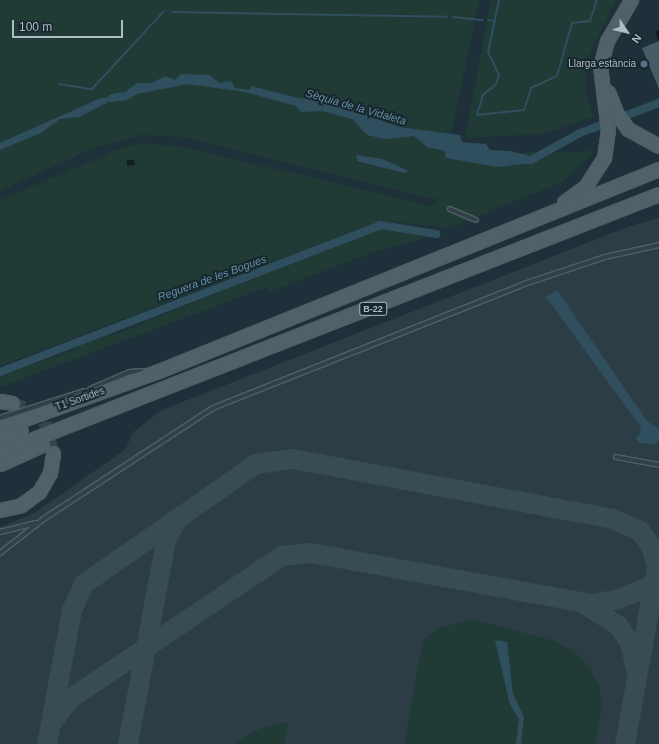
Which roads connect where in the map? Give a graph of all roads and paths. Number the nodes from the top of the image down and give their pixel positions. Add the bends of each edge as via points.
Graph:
1 (632, 0) edge
2 (640, 0) edge
3 (609, 108) junction
4 (659, 146) edge
5 (659, 169) edge
6 (659, 194) edge
7 (450, 209) dead end
8 (540, 218) junction
9 (476, 220) dead end
10 (659, 245) edge
11 (161, 370) junction
12 (0, 418) edge
13 (86, 421) junction
14 (0, 428) edge
15 (0, 438) edge
16 (0, 452) edge
17 (53, 453) tunnel mouth
18 (616, 457) dead end
19 (0, 464) edge
20 (659, 465) edge
21 (0, 510) edge
22 (45, 518) junction
23 (0, 532) edge
24 (0, 553) edge

1 - 3 main road via 603,54 600,78
2 - 3 main road via 621,30 610,56 607,80
3 - 4 main road via 628,129 646,142
3 - 8 main road via 606,152 598,172 585,187
5 - 8 main road, B-22
6 - 13 main road, B-22
7 - 9 lane
8 - 11 main road, B-22
10 - 22 lane via 605,257 524,284 213,408
11 - 12 lane via 130,372
11 - 14 main road, T1 Sortides
11 - 15 main road via 119,394
13 - 16 main road
13 - 19 main road via 61,437
17 - 21 main road via 50,472 39,492 21,505
18 - 20 lane
22 - 23 lane via 24,528
22 - 24 lane

